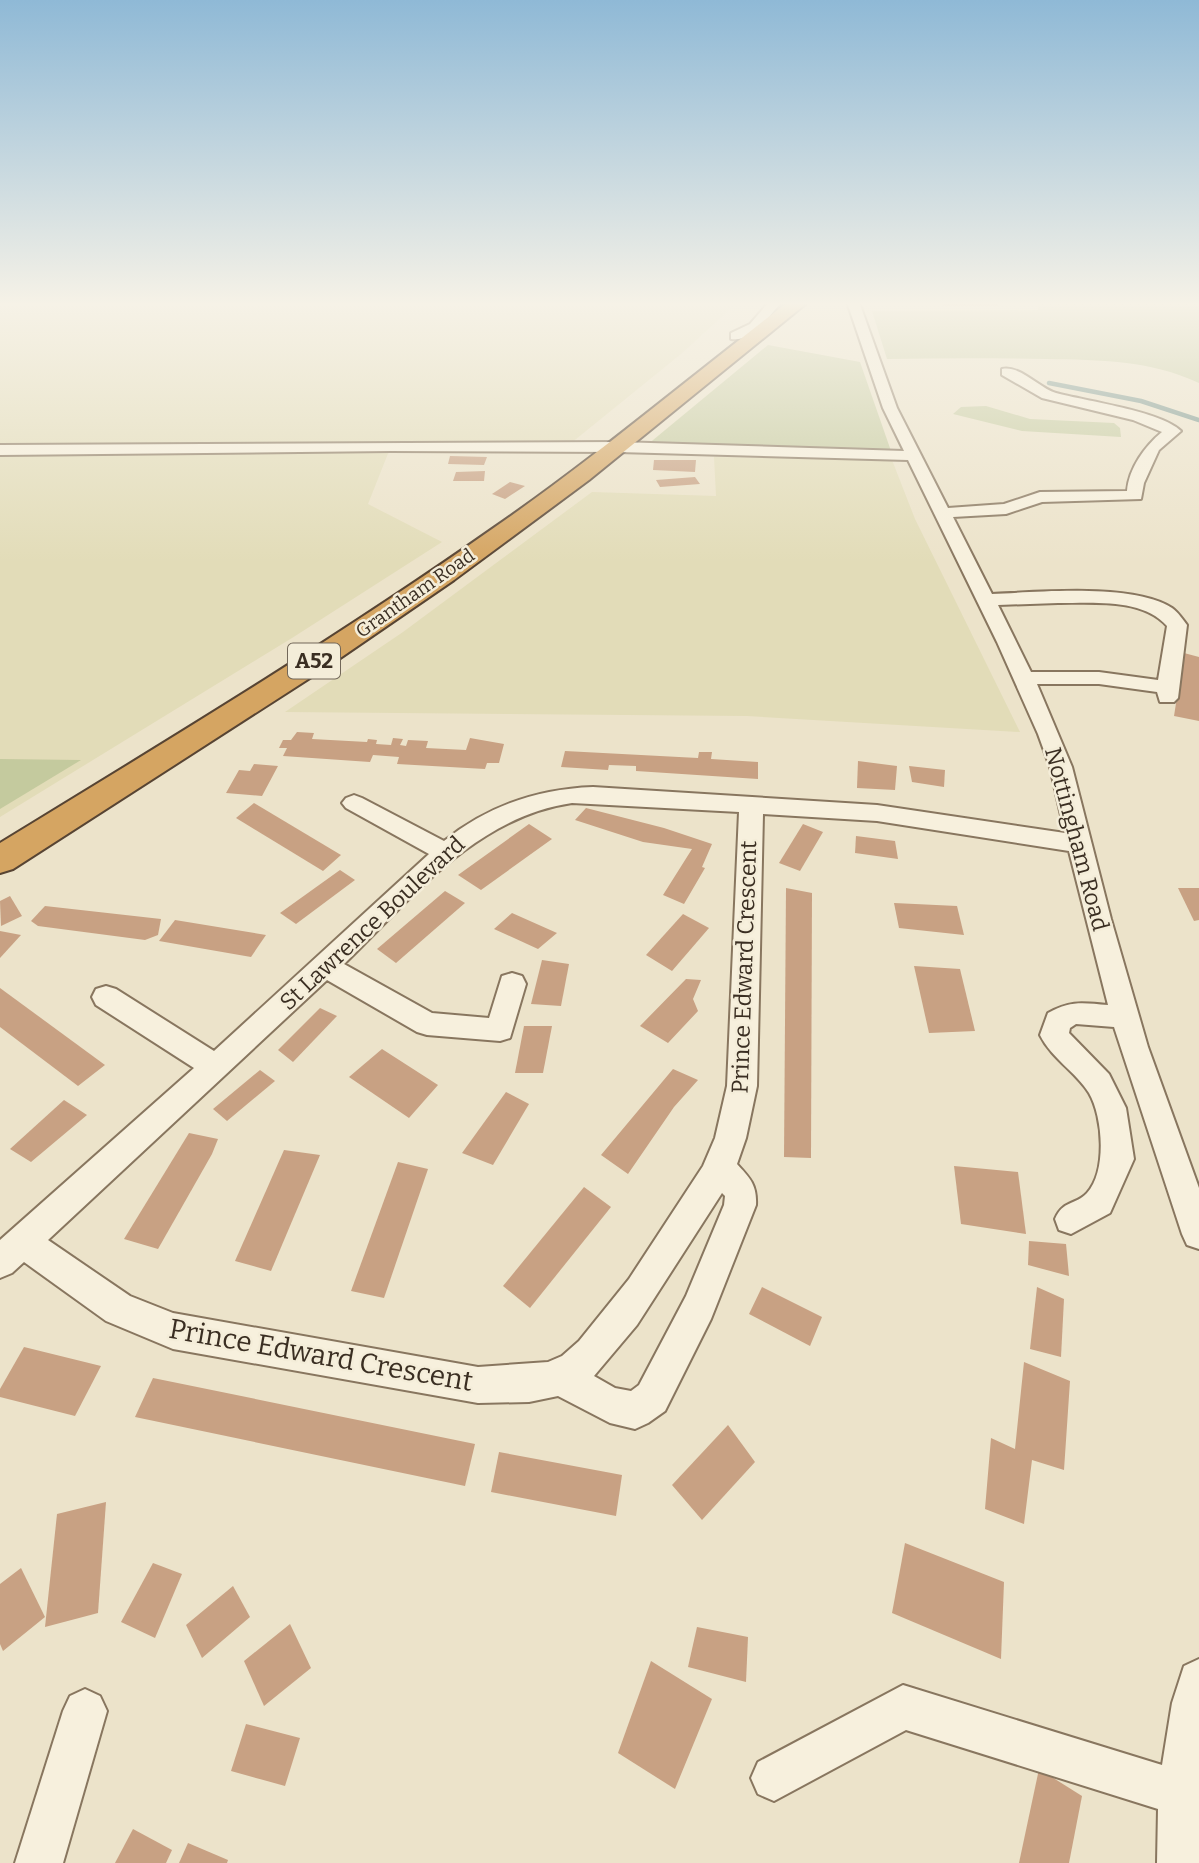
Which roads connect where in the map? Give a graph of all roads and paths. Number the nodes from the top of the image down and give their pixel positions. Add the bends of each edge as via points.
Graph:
1 (689, 389) edge
2 (884, 389) edge
3 (1034, 389) edge
4 (618, 447) junction
5 (0, 450) edge
6 (914, 456) junction
7 (943, 513) junction
8 (987, 600) junction
9 (1024, 678) junction
10 (1167, 692) joint
11 (354, 803) dead end
12 (751, 806) junction
13 (1081, 844) junction
14 (446, 852) junction
15 (0, 860) edge
16 (324, 965) junction
17 (512, 984) dead end
18 (106, 997) dead end
19 (1125, 1017) junction
20 (216, 1067) junction
21 (719, 1167) junction
22 (1071, 1219) dead end
23 (1199, 1234) edge
24 (11, 1252) edge
25 (559, 1377) junction
26 (1199, 1681) edge
27 (85, 1711) dead end
28 (774, 1778) dead end
29 (1182, 1794) junction
30 (39, 1863) edge
31 (1181, 1863) edge

1 - 4 highway, Grantham Road / A52
2 - 6 street, Nottingham Road
3 - 7 street via 1173,431 1152,448 1135,496 1040,497 1006,509
4 - 5 street
4 - 6 street
4 - 15 highway, Grantham Road / A52 via 340,645
6 - 7 street, Nottingham Road
7 - 8 street, Nottingham Road
8 - 9 street, Nottingham Road
8 - 10 street via 1098,597 1168,615 1177,625
9 - 10 street via 1099,678
9 - 13 street, Nottingham Road via 1061,767
11 - 14 street
12 - 13 street, St Lawrence Boulevard via 877,813
12 - 14 street, St Lawrence Boulevard via 593,794 546,798 504,813
12 - 21 street, Prince Edward Crescent via 742,1086
13 - 19 street, Nottingham Road
14 - 16 street, St Lawrence Boulevard
16 - 17 street via 427,1024 499,1030
16 - 20 street, St Lawrence Boulevard
18 - 20 street
19 - 22 street via 1072,1013 1058,1021 1054,1035 1099,1083 1111,1108 1118,1159 1099,1203
19 - 23 street, Nottingham Road
20 - 24 street, St Lawrence Boulevard
21 - 25 street, Prince Edward Crescent via 603,1342
21 - 25 street via 741,1191 740,1205 699,1307 652,1398 635,1410 610,1405
24 - 25 street, Prince Edward Crescent via 118,1309 173,1331 478,1385
26 - 29 street
27 - 30 street
28 - 29 street via 903,1707
29 - 31 street

